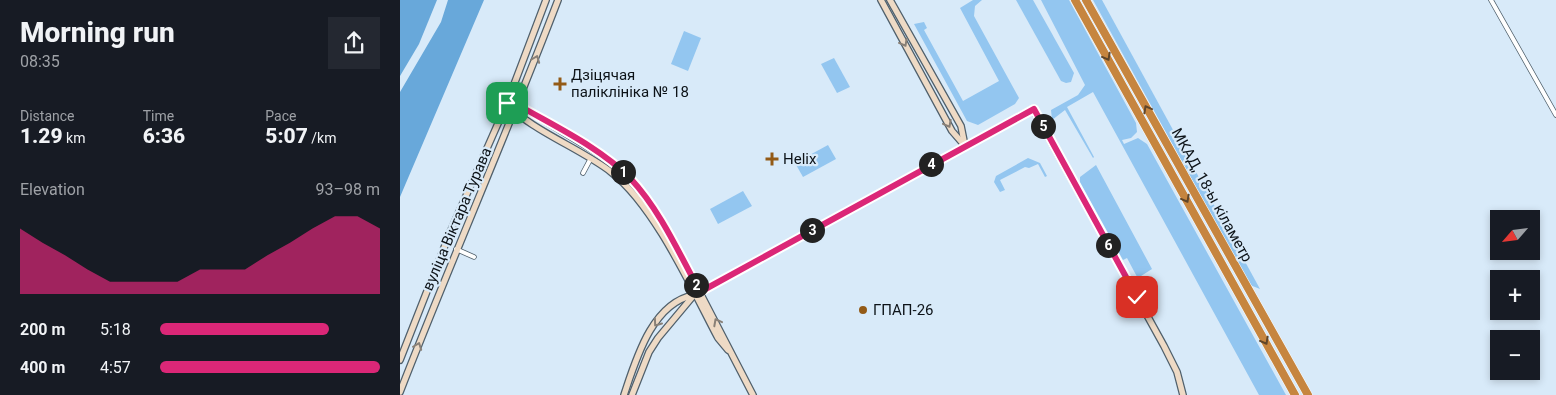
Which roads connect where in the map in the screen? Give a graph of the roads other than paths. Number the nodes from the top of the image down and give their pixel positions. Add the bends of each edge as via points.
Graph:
1 (546, 0) edge
2 (558, 0) edge
3 (881, 0) edge
4 (890, 0) edge
5 (1075, 0) edge
6 (1086, 0) edge
7 (1491, 0) edge
8 (507, 103) junction
9 (518, 105) junction
10 (515, 113) junction
11 (1556, 115) edge
12 (965, 146) junction
13 (595, 150) junction
14 (591, 158) junction
15 (583, 173) dead end
16 (456, 249) junction
17 (474, 257) dead end
18 (697, 293) junction
19 (400, 360) edge
20 (400, 392) edge
21 (624, 395) edge
22 (632, 395) edge
23 (753, 395) edge
24 (1182, 395) edge
25 (1295, 395) edge
26 (1308, 395) edge

1 - 8 main road, вуліца Віктара Турава
9 -> 2 main road, вуліца Віктара Турава
3 -> 12 main road via 952,131
4 - 12 main road via 961,126
5 -> 25 highway, МКАД, 18-ы кіламетр
26 -> 6 highway, МКАД, 18-ы кіламетр
7 - 11 street
8 - 9 main road
8 - 10 main road
8 - 19 main road, вуліца Віктара Турава via 451,230
9 - 10 main road, вуліца Віктара Турава
9 - 13 main road
10 - 14 main road
10 - 16 main road, вуліца Віктара Турава
12 - 18 main road
12 - 24 main road via 1034,109 1164,346
13 - 14 main road
13 - 18 main road via 619,168 641,192 662,222
14 - 15 street
14 - 18 main road via 635,195
16 - 17 street
20 -> 16 main road, вуліца Віктара Турава
18 -> 21 main road via 681,298 655,325
18 - 22 main road via 649,352
18 - 23 main road

